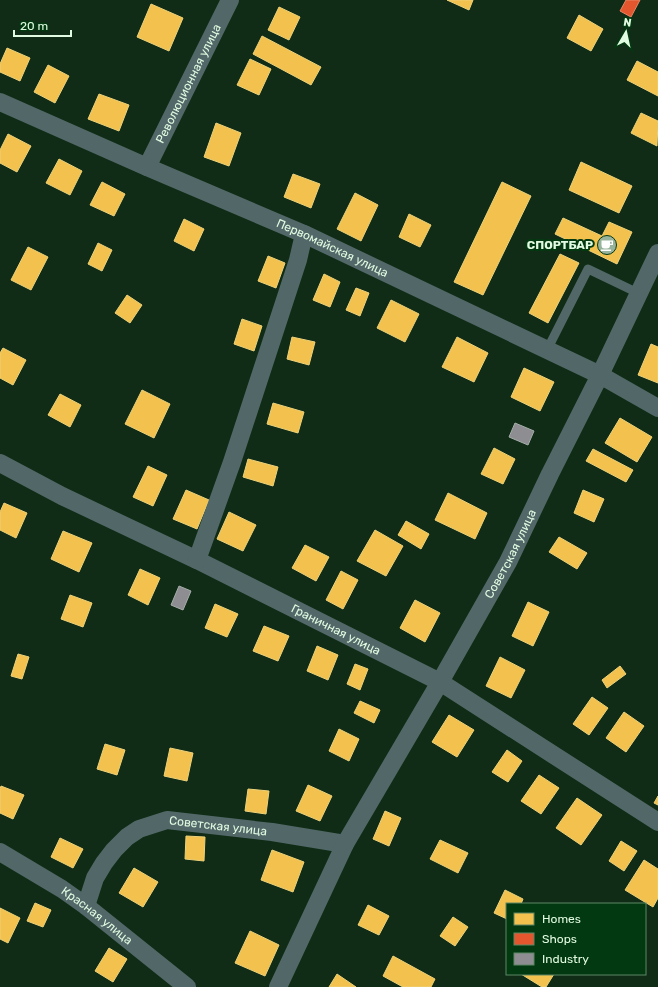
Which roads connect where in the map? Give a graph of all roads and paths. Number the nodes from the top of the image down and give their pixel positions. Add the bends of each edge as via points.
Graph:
1 (230, 0) edge
2 (0, 102) edge
3 (147, 167) junction
4 (304, 234) junction
5 (658, 253) edge
6 (638, 293) junction
7 (547, 350) junction
8 (600, 375) junction
9 (658, 408) edge
10 (0, 463) edge
11 (197, 560) junction
12 (440, 682) junction
13 (658, 822) edge
14 (345, 844) junction
15 (0, 852) edge
16 (86, 906) junction
17 (187, 987) edge
18 (278, 987) edge

1 - 3 street, Революционная улица
2 - 3 street, Первомайская улица
3 - 4 street, Первомайская улица
4 - 7 street, Первомайская улица
4 - 11 street via 298,260 232,462
5 - 6 street, Советская улица
6 - 7 lane via 588,269
6 - 8 street, Советская улица
7 - 8 street, Первомайская улица
8 - 9 street, Первомайская улица
8 - 12 street, Советская улица via 508,562
10 - 11 street, Граничная улица via 62,496
11 - 12 street, Граничная улица
12 - 13 street, Граничная улица
12 - 14 street, Советская улица
14 - 16 street, Советская улица via 272,832 167,820 139,829 114,850 95,878
14 - 18 street, Советская улица
15 - 16 street, Красная улица
16 - 17 street, Красная улица

